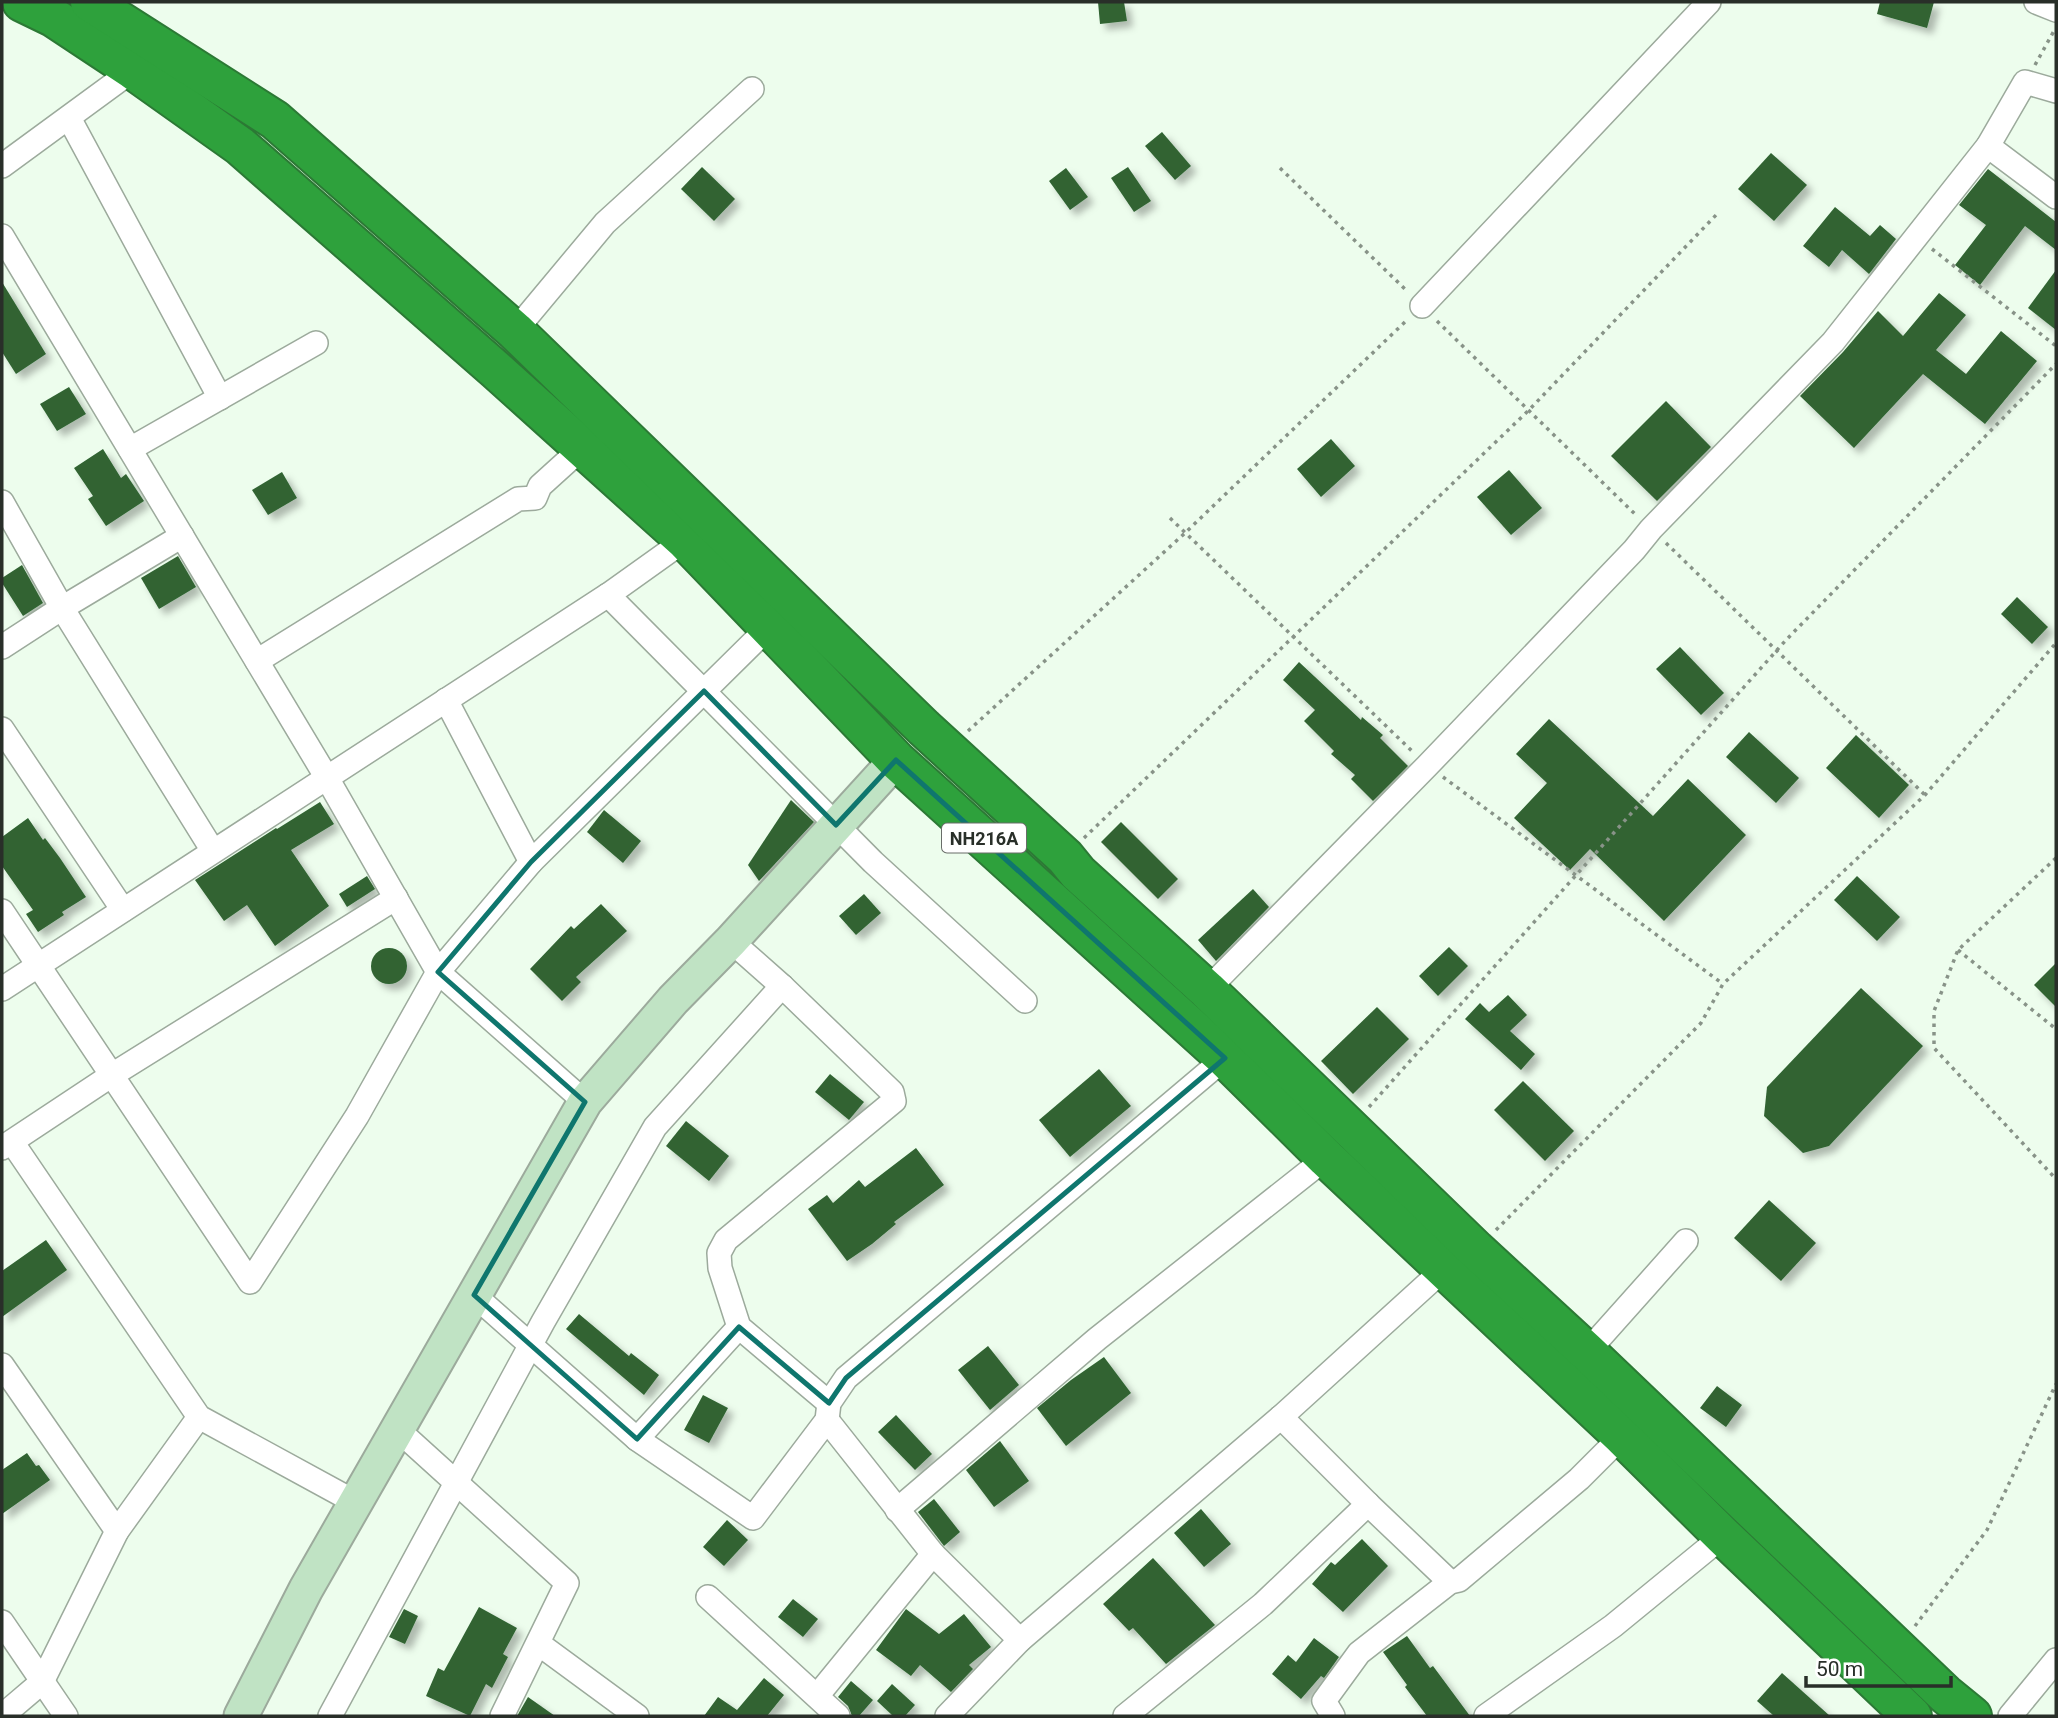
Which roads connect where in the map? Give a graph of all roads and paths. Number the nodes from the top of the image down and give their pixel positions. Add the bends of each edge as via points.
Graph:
1 (22, 2) edge
2 (90, 2) edge
3 (1709, 2) edge
4 (2036, 2) edge
5 (2056, 10) edge
6 (2056, 27) edge
7 (133, 70) junction
8 (2025, 82) junction
9 (752, 89) dead end
10 (2056, 91) edge
11 (69, 118) junction
12 (1988, 146) junction
13 (2, 166) edge
14 (1280, 168) dead end
15 (2056, 197) edge
16 (1718, 213) dead end
17 (2, 236) edge
18 (1916, 237) junction
19 (1422, 306) junction
20 (515, 331) junction
21 (316, 343) dead end
22 (2056, 346) edge
23 (2056, 364) edge
24 (220, 398) junction
25 (1529, 410) junction
26 (582, 448) junction
27 (130, 449) junction
28 (2, 502) edge
29 (1651, 529) junction
30 (182, 536) junction
31 (685, 540) junction
32 (608, 595) junction
33 (62, 608) junction
34 (770, 626) junction
35 (2056, 643) edge
36 (2, 648) edge
37 (1776, 650) junction
38 (257, 661) junction
39 (704, 691) junction
40 (446, 700) junction
41 (2, 729) edge
42 (936, 739) junction
43 (896, 760) junction
44 (327, 778) junction
45 (1925, 795) junction
46 (836, 825) junction
47 (213, 851) junction
48 (1065, 857) junction
49 (2056, 858) edge
50 (531, 862) junction
51 (396, 898) junction
52 (123, 910) junction
53 (2, 911) edge
54 (731, 941) junction
55 (1958, 950) junction
56 (38, 965) junction
57 (438, 972) junction
58 (782, 986) junction
59 (2, 989) edge
60 (1207, 990) junction
61 (1025, 1001) dead end
62 (2056, 1029) edge
63 (1225, 1058) junction
64 (112, 1075) junction
65 (585, 1102) junction
66 (1352, 1127) junction
67 (7, 1145) edge
68 (1326, 1158) junction
69 (2056, 1179) edge
70 (1686, 1241) dead end
71 (1476, 1250) junction
72 (1444, 1269) junction
73 (474, 1295) junction
74 (739, 1327) junction
75 (531, 1346) junction
76 (1587, 1352) junction
77 (2, 1365) edge
78 (2056, 1384) edge
79 (828, 1411) junction
80 (199, 1416) junction
81 (1281, 1417) junction
82 (397, 1429) junction
83 (1622, 1436) junction
84 (637, 1439) junction
85 (456, 1482) junction
86 (355, 1502) junction
87 (1368, 1504) junction
88 (897, 1510) junction
89 (117, 1531) junction
90 (1723, 1536) junction
91 (933, 1554) junction
92 (1450, 1582) junction
93 (708, 1597) dead end
94 (2, 1622) edge
95 (1020, 1640) junction
96 (539, 1644) junction
97 (1898, 1649) junction
98 (2056, 1660) edge
99 (42, 1682) junction
100 (817, 1696) junction
101 (1513, 1709) edge
102 (957, 1712) edge
103 (2, 1716) edge
104 (65, 1716) edge
105 (241, 1716) edge
106 (330, 1716) edge
107 (502, 1716) edge
108 (637, 1716) edge
109 (838, 1716) edge
110 (1125, 1716) edge
111 (1333, 1716) edge
112 (1486, 1716) edge
113 (1912, 1716) edge
114 (1972, 1716) edge
115 (2010, 1716) edge

1 - 7 highway, NH216A
2 - 20 highway, NH216A via 275,120
3 - 19 street
4 - 5 street
6 - 8 path
7 - 11 street
7 - 26 highway, NH216A via 240,146
8 - 10 street
8 - 12 street
9 - 20 street via 605,223
11 - 13 street
11 - 24 street
12 - 15 street
12 - 18 street
14 - 19 path
16 - 25 path
17 - 27 street
18 - 22 path
18 - 29 street via 1833,342
19 - 25 path
19 - 42 path via 1185,533
20 - 42 highway, NH216A
21 - 24 street
23 - 37 path
24 - 27 street
25 - 29 path
25 - 48 path
26 - 31 highway, NH216A
26 - 38 street via 540,486 535,498 518,499
27 - 30 street
28 - 33 street
29 - 37 path
29 - 60 street via 1446,747
30 - 33 street
30 - 38 street
31 - 32 street
31 - 34 highway, NH216A
32 - 39 street
32 - 40 street
33 - 36 street
33 - 47 street
34 - 39 street
34 - 43 highway, NH216A
35 - 45 path
37 - 45 path
37 - 66 path
38 - 44 street
39 - 46 street
39 - 50 street
40 - 44 street
40 - 50 street
41 - 52 street
42 - 43 street
42 - 48 highway, NH216A
43 - 46 main road
43 - 63 highway, NH216A
44 - 47 street
44 - 51 street
45 - 71 path via 1723,984 1700,1023
46 - 54 main road
46 - 61 street
47 - 52 street
48 - 60 highway, NH216A
49 - 55 path
50 - 57 street
51 - 57 street
51 - 64 street
52 - 56 street
53 - 56 street
54 - 58 street
54 - 65 main road
55 - 62 path
55 - 69 path via 1934,1011 1934,1048
56 - 59 street
56 - 64 street
57 - 64 street via 358,1116 250,1282
57 - 65 street
58 - 74 street via 892,1092 894,1101 726,1240 719,1253 720,1268
58 - 75 street via 655,1127
60 - 66 highway, NH216A
63 - 68 highway, NH216A
63 - 79 street via 846,1378
64 - 67 street
65 - 73 main road
66 - 71 highway, NH216A
67 - 80 street
68 - 72 highway, NH216A
68 - 88 street via 1097,1339
70 - 76 street
71 - 76 highway, NH216A
72 - 81 street
72 - 83 highway, NH216A
73 - 75 street
73 - 82 main road
74 - 79 street
74 - 84 street
75 - 84 street
75 - 85 street
76 - 97 highway, NH216A
77 - 89 street
78 - 97 path via 1987,1530
79 - 84 street via 753,1518
79 - 88 street
80 - 86 street
80 - 89 street
81 - 87 street
81 - 95 street
82 - 85 street
82 - 86 main road
83 - 90 highway, NH216A
83 - 92 street via 1579,1479
85 - 96 street via 568,1583
85 - 106 street
86 - 105 main road
87 - 92 street
87 - 110 street via 1263,1604
88 - 91 street
89 - 99 street
90 - 101 street
90 - 113 highway, NH216A
91 - 95 street
91 - 100 street
92 - 111 street via 1359,1653 1324,1701
93 - 100 street
94 - 99 street
95 - 102 street
96 - 107 street
96 - 108 street
97 - 114 highway, NH216A
98 - 115 street
99 - 103 street
99 - 104 street
100 - 109 street
101 - 112 street

